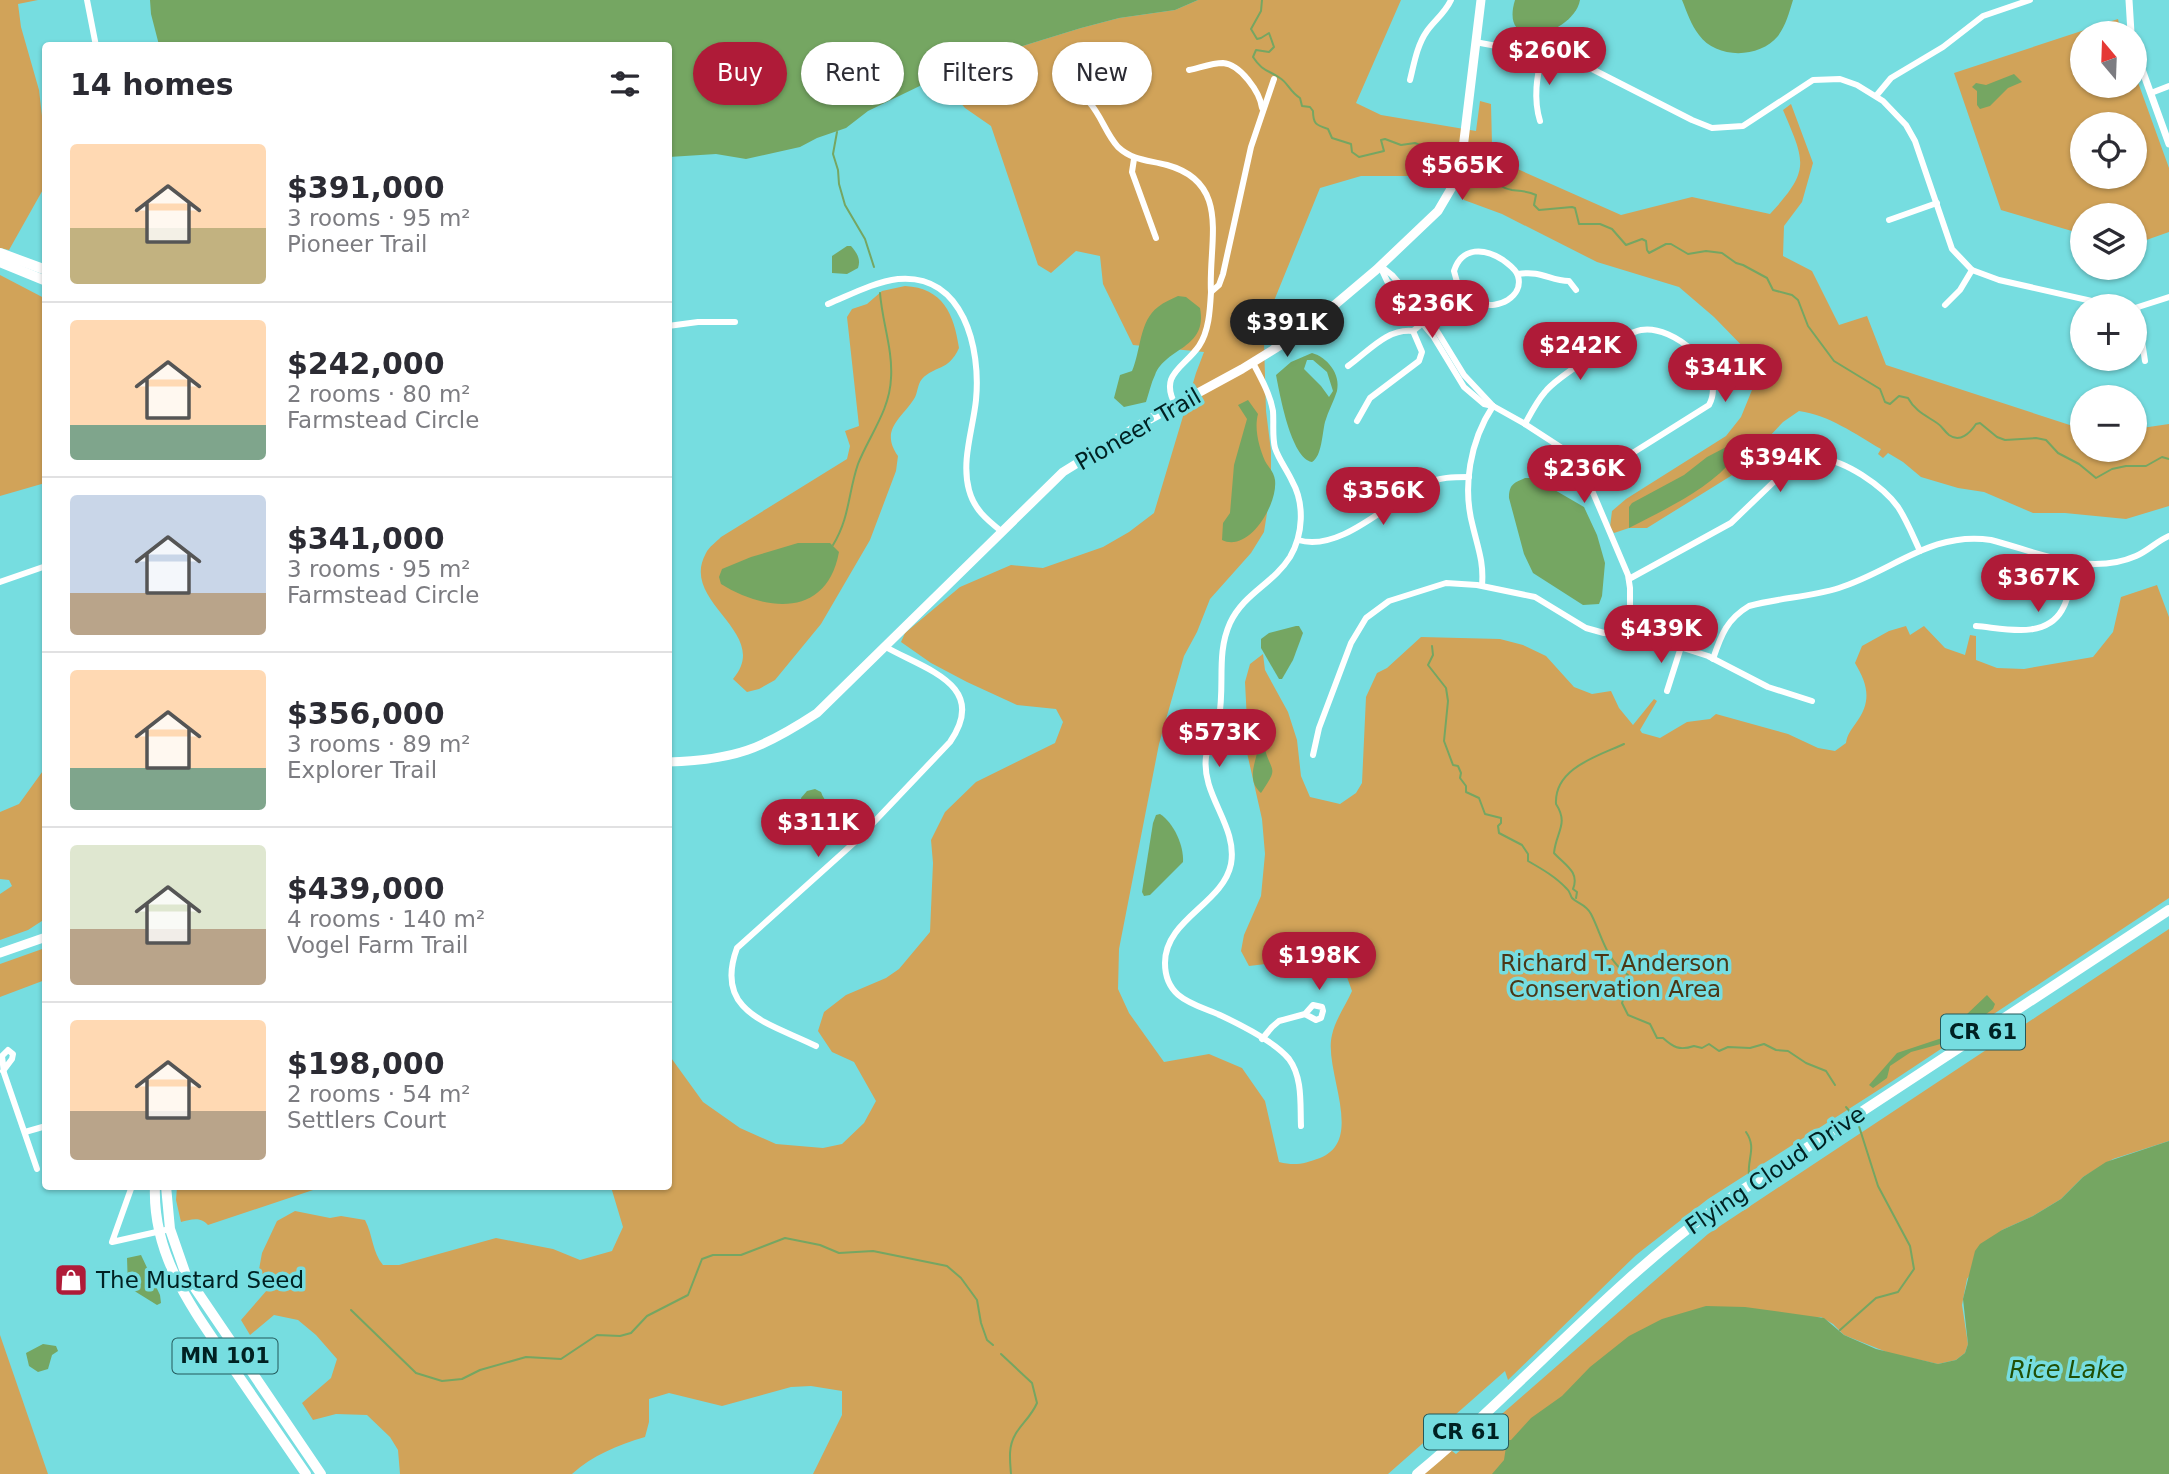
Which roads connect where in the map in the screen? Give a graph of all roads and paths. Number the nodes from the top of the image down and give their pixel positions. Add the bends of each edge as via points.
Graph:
1 (87, 0) edge
2 (1451, 0) edge
3 (1481, 0) edge
4 (2030, 0) edge
5 (2129, 0) edge
6 (2130, 21) edge
7 (95, 42) edge
8 (1475, 42) junction
9 (1542, 54) junction
10 (1189, 70) dead end
11 (1274, 79) dead end
12 (1410, 80) dead end
13 (2147, 82) edge
14 (2169, 86) edge
15 (2151, 93) junction
16 (1876, 96) junction
17 (1092, 105) edge
18 (1262, 110) junction
19 (1540, 121) dead end
20 (2169, 144) edge
21 (1134, 159) junction
22 (1937, 203) junction
23 (1889, 220) dead end
24 (1156, 238) dead end
25 (0, 253) edge
26 (0, 262) edge
27 (1380, 265) junction
28 (42, 269) edge
29 (1972, 270) junction
30 (1518, 274) junction
31 (42, 279) edge
32 (1576, 290) dead end
33 (1462, 291) junction
34 (1211, 292) junction
35 (2070, 296) edge
36 (2169, 297) edge
37 (828, 304) dead end
38 (2147, 304) edge
39 (1945, 305) dead end
40 (1426, 321) junction
41 (735, 322) dead end
42 (672, 325) edge
43 (1413, 331) junction
44 (1253, 363) junction
45 (1348, 366) dead end
46 (1493, 406) junction
47 (1172, 408) junction
48 (1357, 421) dead end
49 (1525, 424) junction
50 (1469, 477) junction
51 (1588, 481) junction
52 (1000, 531) junction
53 (2169, 536) edge
54 (1298, 540) junction
55 (1920, 551) junction
56 (2076, 563) junction
57 (42, 567) edge
58 (1629, 579) junction
59 (0, 582) edge
60 (1482, 586) junction
61 (1976, 626) dead end
62 (1630, 634) junction
63 (884, 646) junction
64 (1681, 647) junction
65 (1713, 659) junction
66 (1667, 691) dead end
67 (1812, 701) dead end
68 (1313, 755) dead end
69 (672, 762) edge
70 (2169, 910) edge
71 (42, 938) edge
72 (0, 953) edge
73 (1305, 1014) dead end
74 (1262, 1039) junction
75 (816, 1046) dead end
76 (3, 1054) dead end
77 (1301, 1126) dead end
78 (42, 1127) edge
79 (24, 1132) junction
80 (37, 1169) dead end
81 (131, 1190) edge
82 (155, 1190) edge
83 (166, 1190) edge
84 (170, 1228) junction
85 (158, 1232) junction
86 (306, 1474) edge
87 (321, 1474) edge
88 (1417, 1474) edge

1 - 7 street
2 - 12 street via 1426,32
3 - 8 main road, Pioneer Trail
4 - 16 street via 1983,16 1891,78
5 - 6 street
8 - 9 street
8 - 27 main road, Pioneer Trail via 1455,181 1438,211
9 - 16 street via 1588,67 1712,128 1743,126 1814,80 1840,79
9 - 19 street via 1535,99
10 - 18 street via 1221,63 1236,68
11 - 18 street
13 - 15 street
14 - 15 street
15 - 20 street
16 - 22 street via 1906,125
17 - 21 street via 1118,147
18 - 34 street via 1223,274
21 - 24 street via 1132,172
21 - 34 street via 1182,170 1203,186 1213,213
22 - 23 street
22 - 29 street via 1952,248
25 - 28 main road
26 - 31 main road
27 - 40 street
27 - 44 main road, Pioneer Trail via 1305,330
29 - 35 street
29 - 39 street
30 - 32 street via 1538,272 1569,281
30 - 33 street via 1516,292 1499,304 1480,303
30 - 33 street via 1494,254 1471,252 1454,271
33 - 40 street
34 - 47 street via 1209,320 1200,345 1172,376
36 - 38 street
37 - 52 street via 902,279 922,281 951,298 968,324 977,370 966,469 968,489 984,518
40 - 43 street
40 - 46 street via 1464,375
41 - 42 street
43 - 45 street via 1395,332
43 - 48 street via 1422,352 1419,361 1370,398
44 - 47 main road, Pioneer Trail
44 - 54 street via 1270,401 1275,448 1299,498
46 - 49 street
46 - 50 street via 1476,444
47 - 52 main road, Pioneer Trail via 1063,472
49 - 51 street via 1565,450
49 - 51 street via 1546,390 1627,334 1654,329 1687,346 1712,378 1714,392 1709,405
50 - 54 street via 1427,483 1371,519 1323,542
50 - 60 street via 1470,510 1483,564
51 - 58 street
52 - 63 main road, Pioneer Trail
53 - 56 street via 2112,564
54 - 74 street via 1283,567 1238,608 1224,638 1220,713 1206,771 1231,839 1231,863 1220,887 1175,934 1165,964 1170,984 1187,1002
55 - 56 street via 1944,541 1975,538
55 - 58 street via 1899,508 1880,487 1837,461 1814,458 1783,473 1731,523
55 - 65 street via 1840,588 1749,606 1724,629
56 - 61 street via 2062,610 2051,623 2035,629
57 - 59 street
58 - 62 street
60 - 62 street via 1535,597 1586,628
60 - 68 street via 1432,587 1389,601 1366,618 1351,643
62 - 64 street
63 - 69 main road, Pioneer Trail via 817,713 786,733 720,759
63 - 75 street via 950,682 961,704 958,730 856,841 737,947 732,960 732,984 745,1010
64 - 65 street
64 - 66 street
65 - 67 street via 1768,687
70 - 88 main road, Flying Cloud Drive / CR 61 via 1679,1234
71 - 72 main road
73 - 74 street via 1279,1021
74 - 77 street via 1289,1059 1298,1081
76 - 79 street via 8,1050 13,1054 4,1071
78 - 79 street
79 - 80 street
81 - 85 street via 112,1241
82 - 85 main road, MN 101
83 - 84 main road, MN 101
84 - 85 street
84 - 87 main road, MN 101 via 194,1289
85 - 86 main road, MN 101 via 185,1297

